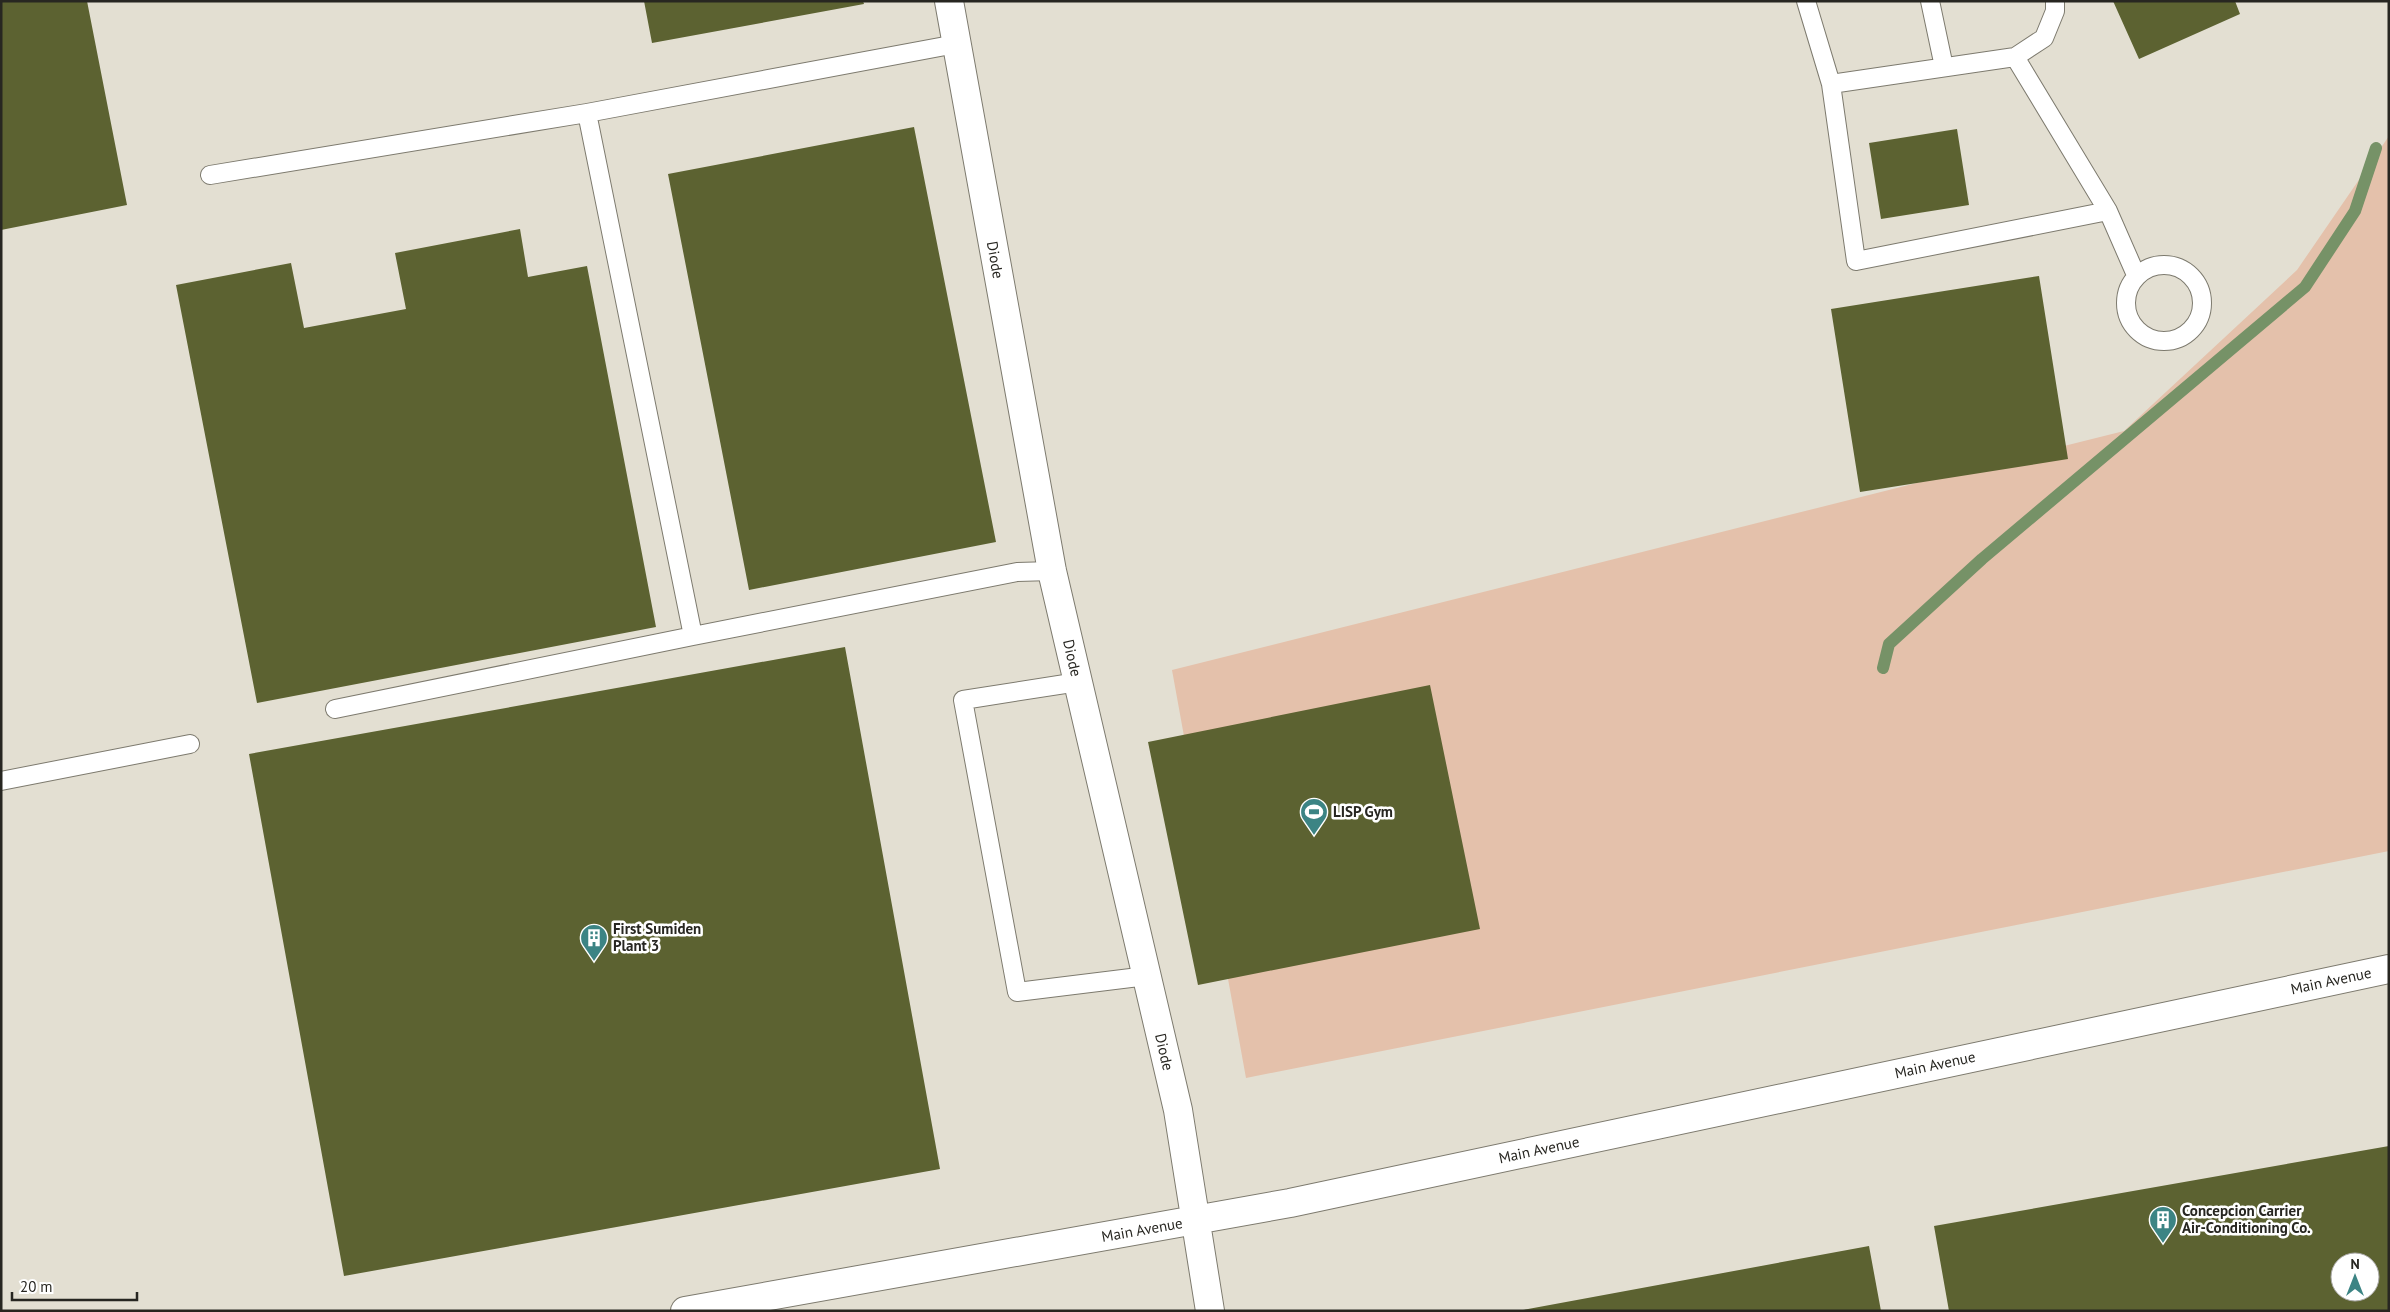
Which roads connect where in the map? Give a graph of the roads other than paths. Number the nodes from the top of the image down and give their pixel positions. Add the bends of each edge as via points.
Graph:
1 (949, 1) edge
2 (1806, 1) edge
3 (1930, 1) edge
4 (2055, 1) edge
5 (956, 44) junction
6 (2015, 57) junction
7 (1944, 67) junction
8 (1831, 84) junction
9 (587, 114) junction
10 (210, 175) dead end
11 (2108, 211) junction
12 (2136, 275) junction
13 (1052, 571) junction
14 (693, 636) junction
15 (1078, 682) junction
16 (335, 709) dead end
17 (190, 744) dead end
18 (1, 781) edge
19 (2389, 969) edge
20 (1147, 976) junction
21 (1195, 1220) junction
22 (685, 1311) edge
23 (1210, 1311) edge

1 - 5 street, Diode
2 - 8 lane
3 - 7 lane
4 - 6 lane via 2055,11 2044,38
5 - 9 lane
5 - 13 street, Diode
6 - 7 lane
6 - 11 lane
7 - 8 lane
8 - 11 lane via 1856,261
9 - 10 lane
9 - 14 lane
11 - 12 lane
12 - 12 lane via 2125,297 2125,309 2137,330 2146,337 2170,340 2191,329 2199,319 2201,293 2196,281 2186,271 2160,264
13 - 14 lane via 1017,572
13 - 15 street, Diode
14 - 16 lane
15 - 20 street, Diode
15 - 20 lane via 963,700 1017,992
17 - 18 lane
19 - 21 street, Main Avenue via 1299,1201
20 - 21 street, Diode via 1178,1110
21 - 22 street, Main Avenue
21 - 23 street, Diode

